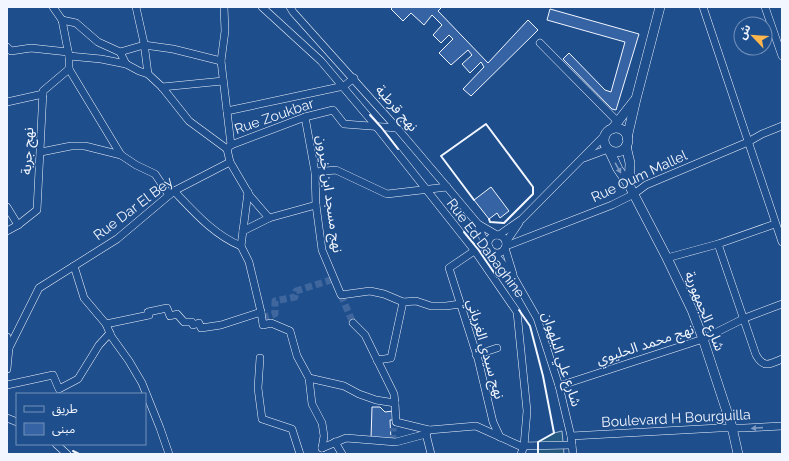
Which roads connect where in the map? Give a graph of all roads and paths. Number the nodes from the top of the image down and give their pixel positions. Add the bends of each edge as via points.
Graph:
1 (53, 7) edge
2 (136, 7) edge
3 (224, 7) edge
4 (262, 7) edge
5 (286, 7) edge
6 (660, 7) edge
7 (703, 7) edge
8 (765, 7) edge
9 (291, 9) edge
10 (62, 20) junction
11 (540, 43) dead end
12 (144, 45) junction
13 (7, 47) edge
14 (120, 52) junction
15 (68, 54) junction
16 (782, 56) edge
17 (222, 62) junction
18 (126, 64) junction
19 (69, 69) junction
20 (148, 74) junction
21 (354, 78) junction
22 (223, 81) junction
23 (342, 86) junction
24 (162, 87) junction
25 (43, 94) junction
26 (636, 99) junction
27 (7, 102) edge
28 (227, 111) junction
29 (305, 117) junction
30 (376, 126) junction
31 (782, 126) edge
32 (398, 128) junction
33 (612, 128) junction
34 (627, 142) junction
35 (748, 142) junction
36 (229, 147) junction
37 (608, 149) junction
38 (41, 152) junction
39 (121, 155) junction
40 (582, 159) junction
41 (230, 162) junction
42 (316, 172) junction
43 (629, 185) junction
44 (447, 187) junction
45 (425, 189) junction
46 (248, 192) junction
47 (171, 193) junction
48 (634, 194) junction
49 (316, 205) junction
50 (7, 207) edge
51 (269, 218) junction
52 (522, 219) junction
53 (478, 224) junction
54 (775, 224) junction
55 (18, 225) junction
56 (7, 230) edge
57 (243, 231) junction
58 (498, 235) junction
59 (782, 242) edge
60 (718, 244) junction
61 (505, 245) junction
62 (241, 246) junction
63 (489, 247) junction
64 (475, 251) junction
65 (667, 258) junction
66 (74, 266) junction
67 (513, 276) junction
68 (403, 302) junction
69 (460, 304) junction
70 (782, 304) edge
71 (261, 312) junction
72 (744, 318) junction
73 (353, 323) tunnel mouth
74 (106, 324) junction
75 (110, 333) junction
76 (7, 338) edge
77 (703, 339) junction
78 (9, 348) junction
79 (497, 348) dead end
80 (476, 355) junction
81 (260, 358) dead end
82 (782, 359) edge
83 (377, 360) junction
84 (7, 369) edge
85 (309, 378) junction
86 (7, 385) edge
87 (559, 386) junction
88 (396, 403) junction
89 (782, 426) edge
90 (732, 428) junction
91 (428, 432) junction
92 (571, 436) junction
93 (500, 437) junction
94 (335, 442) junction
95 (572, 445) junction
96 (524, 446) junction
97 (169, 454) edge
98 (300, 454) edge
99 (342, 454) edge
100 (431, 454) edge
101 (521, 454) edge
102 (573, 454) edge
103 (738, 454) edge

1 - 10 street
2 - 12 street
3 - 17 street
4 - 23 street, Rue Ed Dabaghine via 321,60
5 - 9 street, نهج قرطبة
6 - 26 main road
7 - 35 street
8 - 16 street
9 - 21 street, نهج قرطبة
10 - 14 street via 76,23 98,42
10 - 15 street
11 - 33 street
12 - 14 street
12 - 17 street via 173,49
12 - 20 street
13 - 15 street via 11,51 31,48
14 - 18 street
15 - 18 street
15 - 19 street
17 - 22 street
18 - 20 street
19 - 25 street via 43,91
19 - 39 street
20 - 24 street
21 - 23 street
21 - 32 street, نهج قرطبة
22 - 24 street
22 - 28 street
23 - 28 street
23 - 30 street, Rue Ed Dabaghine
24 - 36 street via 189,121
25 - 27 street
25 - 38 street, نهج جربة
26 - 33 main road
26 - 34 main road
28 - 36 street
29 - 30 street, Rue Zoukbar via 333,110 344,124
29 - 36 street, Rue Zoukbar
29 - 42 street, نهج مسجد ابن خيرون
30 - 32 street, Rue Zoukbar
30 - 45 street, Rue Ed Dabaghine
31 - 35 street, Rue Oum Mallel
32 - 44 street, نهج قرطبة
33 - 34 main road via 625,132
33 - 37 main road via 604,140
33 - 40 street
34 - 37 main road via 620,151
34 - 43 main road via 630,163
35 - 48 street, Rue Oum Mallel via 646,185
35 - 54 street
36 - 41 street
37 - 40 street
37 -> 43 main road, شارع الجمهورية
38 - 39 street via 85,146
38 - 55 street, نهج جربة via 37,210
39 - 47 street via 155,174
40 - 52 street
41 - 46 street
41 - 47 street, Rue Dar El Bey
42 - 45 street via 336,170 387,194
42 - 49 street, نهج مسجد ابن خيرون
43 - 48 main road, شارع الجمهورية
44 - 45 street
44 - 53 street, نهج قرطبة
45 - 64 street, Rue Ed Dabaghine
46 - 51 street
46 - 57 street
47 - 62 street via 228,240
47 - 66 street, Rue Dar El Bey via 117,239
48 - 61 street, Rue Oum Mallel via 612,205
48 - 65 main road, شارع الجمهورية
49 - 51 street
49 - 68 street, نهج مسجد ابن خيرون via 322,250 340,295 370,291
50 - 55 street
51 - 57 street
52 - 58 street
52 - 61 street
53 - 58 street
53 - 63 street
54 - 59 street
54 - 60 street
55 - 56 street, نهج جربة
57 - 62 street
58 - 61 street via 504,239
58 - 63 street via 489,240
60 - 65 street
60 - 72 street
61 - 63 street via 500,252
61 - 67 street
62 - 71 street via 249,262
63 - 64 street
63 - 67 street
64 - 69 street, نهج سيدي الغرياني via 449,268
64 - 96 street, Rue Ed Dabaghine via 517,312 527,411
65 - 77 main road, شارع الجمهورية
66 - 74 street via 84,298
66 - 78 street, Rue Dar El Bey via 39,288
67 - 87 street, شارع علي البلهوان via 537,318
68 - 69 street via 416,301 431,306
68 - 83 street via 391,358
69 - 80 street, نهج سيدي الغرياني
70 - 72 street, نهج محمد الحليوي
71 - 74 street via 220,325 200,328 199,323 193,325 192,322 184,322 178,314 170,316 167,308 148,312 149,315
71 - 85 street via 263,325 271,323 290,331 297,356
72 - 77 street, نهج محمد الحليوي
72 - 82 street via 761,363 768,365
73 - 83 street via 365,335
74 - 75 street
75 - 86 street via 99,345 78,378 59,388 53,375
75 - 97 street via 142,383
76 - 78 street
77 - 87 street, نهج محمد الحليوي
77 - 90 main road, شارع الجمهورية
78 - 84 street
79 - 80 street
80 - 93 street, نهج سيدي الغرياني via 492,422
81 - 98 street via 258,388 262,420 292,429
83 - 88 street
85 - 88 street via 344,386 376,400
85 - 94 street via 312,404 322,423 322,448
87 - 92 street, شارع علي البلهوان
88 - 91 street via 394,425
89 -> 90 street, Boulevard H Bourguilla
90 - 92 street, Boulevard H Bourguilla
90 - 103 main road, شارع الجمهورية
91 - 93 street via 476,426
91 - 94 street via 396,442 346,438
91 - 100 street
92 - 95 street, شارع علي البلهوان
93 - 96 street
94 - 99 street
95 - 96 street
95 - 102 street, شارع علي البلهوان
96 - 101 street, Rue Ed Dabaghine

